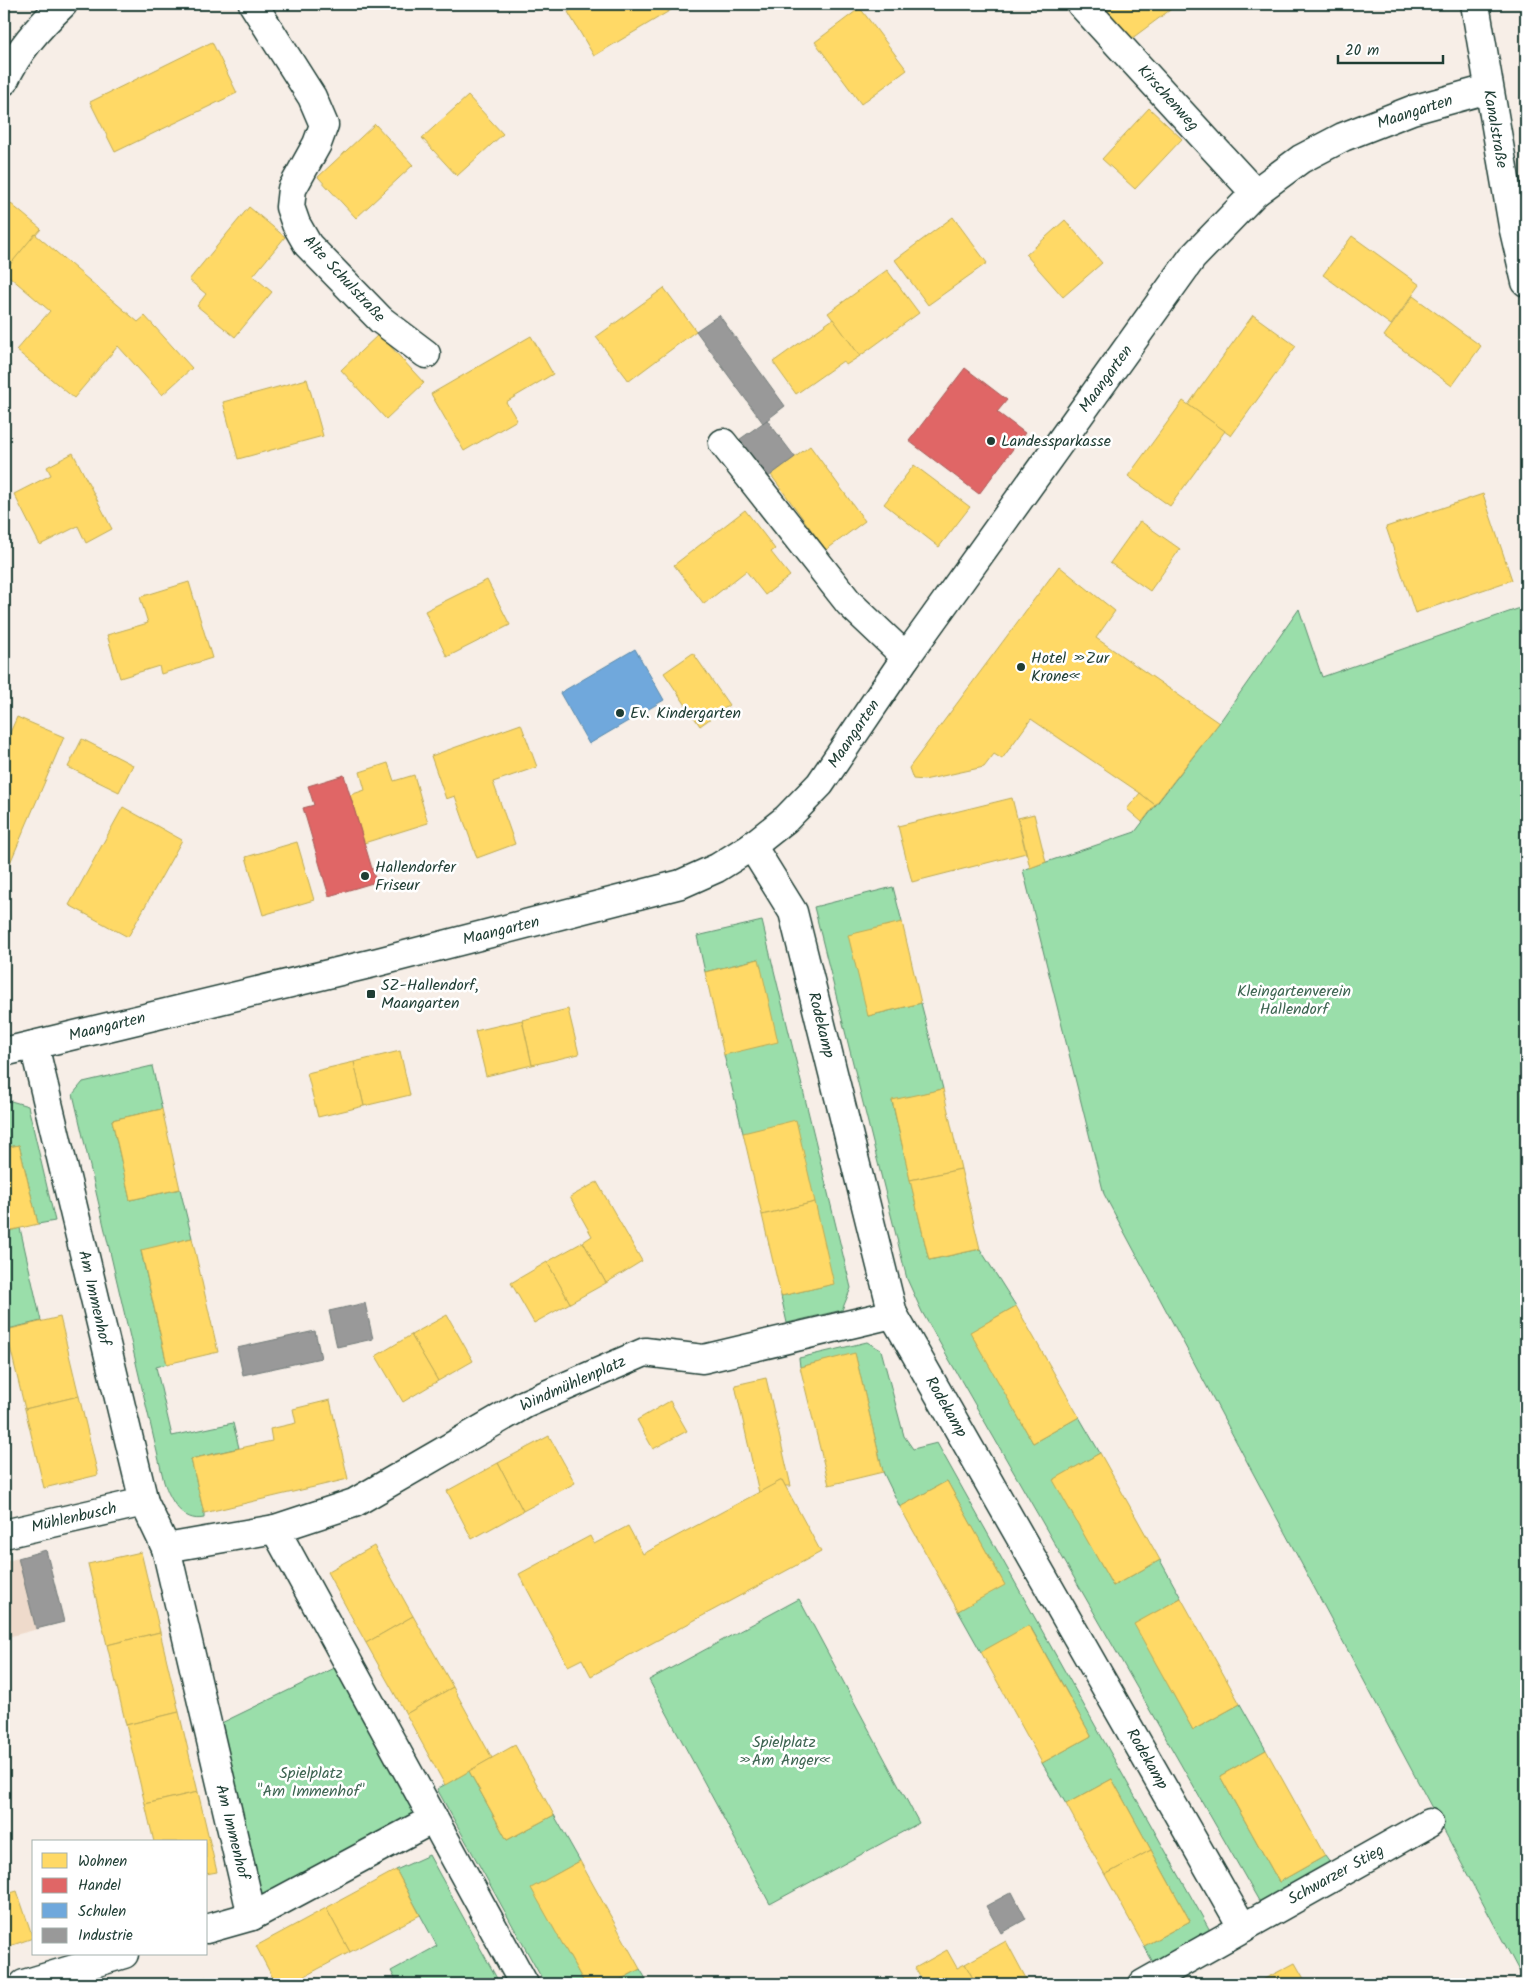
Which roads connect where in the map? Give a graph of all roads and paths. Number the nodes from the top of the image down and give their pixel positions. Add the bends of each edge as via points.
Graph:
1 (63, 4) edge
2 (253, 4) edge
3 (1081, 4) edge
4 (1475, 4) edge
5 (6, 69) edge
6 (1488, 88) junction
7 (1255, 193) junction
8 (1526, 282) edge
9 (426, 354) dead end
10 (723, 443) dead end
11 (906, 657) junction
12 (752, 846) junction
13 (34, 1045) junction
14 (4, 1052) edge
15 (893, 1314) junction
16 (144, 1502) junction
17 (275, 1529) junction
18 (4, 1534) edge
19 (166, 1548) junction
20 (433, 1819) junction
21 (1429, 1823) dead end
22 (252, 1916) junction
23 (208, 1928) edge
24 (1243, 1928) junction
25 (117, 1956) edge
26 (24, 1984) edge
27 (524, 1984) edge
28 (1143, 1984) edge

1 - 5 street via 38,28
2 - 9 street, Alte Schulstraße via 312,97 324,125 292,188 290,207 296,224 308,245 380,320
3 - 7 street, Kirschenweg
4 - 6 street, Kanalstraße
6 - 7 street, Maangarten via 1412,110 1344,137 1301,160
6 - 8 street, Kanalstraße
7 - 11 street, Maangarten via 1192,258
10 - 11 street via 849,603
11 - 12 street, Maangarten via 820,784 786,819
12 - 13 street, Maangarten via 717,868 680,884 378,962
12 - 15 street, Rodekamp via 793,912
13 - 14 street, Maangarten
13 - 16 street, Am Immenhof
15 - 17 street, Windmühlenplatz via 703,1358 645,1352 525,1404 354,1503
15 - 24 street, Rodekamp
16 - 18 street, Mühlenbusch
16 - 19 street, Am Immenhof
17 - 19 street
17 - 20 street
19 - 22 street, Am Immenhof
20 - 22 street
20 - 27 street
21 - 24 street, Schwarzer Stieg
22 - 23 street
24 - 28 street, Schwarzer Stieg
25 - 26 street

